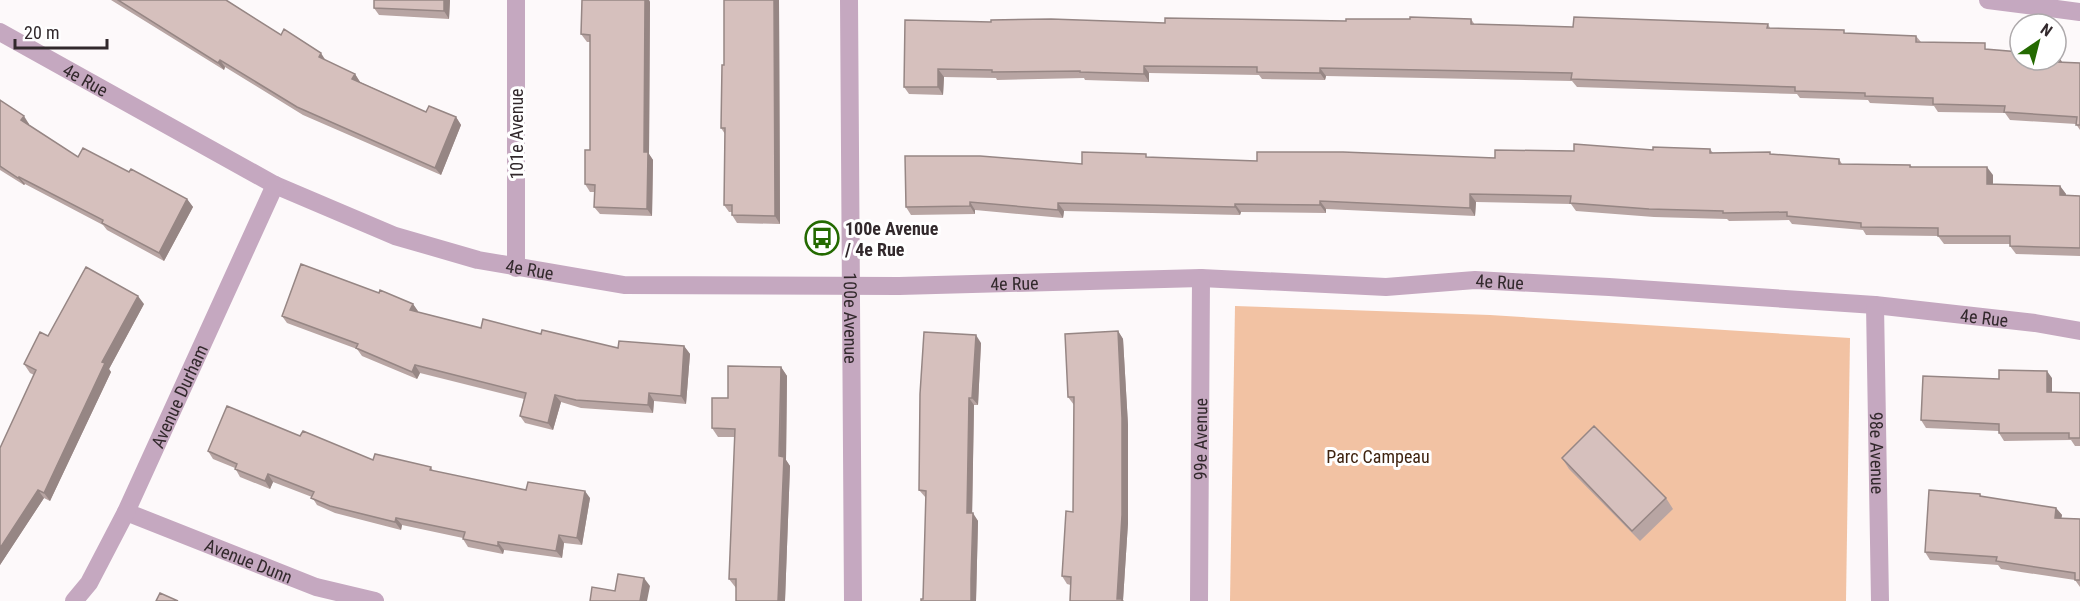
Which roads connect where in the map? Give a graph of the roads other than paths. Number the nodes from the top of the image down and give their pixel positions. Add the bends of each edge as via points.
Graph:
1 (516, 0) edge
2 (849, 0) edge
3 (1988, 0) edge
4 (2080, 12) edge
5 (0, 32) edge
6 (275, 185) junction
7 (516, 268) junction
8 (1201, 278) junction
9 (851, 285) junction
10 (1875, 305) junction
11 (2080, 331) edge
12 (126, 512) junction
13 (74, 601) edge
14 (375, 601) edge
15 (853, 601) edge
16 (1199, 601) edge
17 (1880, 601) edge

1 - 7 street, 101e Avenue
2 - 9 street, 100e Avenue
3 - 4 street
5 - 6 street, 4e Rue
6 - 7 street, 4e Rue via 396,236
6 - 12 street, Avenue Durham
7 - 9 street, 4e Rue via 624,285
8 - 9 street, 4e Rue
8 - 10 street, 4e Rue via 1386,287 1475,280
8 - 16 street, 99e Avenue
9 - 15 street, 100e Avenue
10 - 11 street, 4e Rue
10 - 17 street, 98e Avenue
12 - 13 street, Avenue Durham via 89,584
12 - 14 street, Avenue Dunn via 316,587

